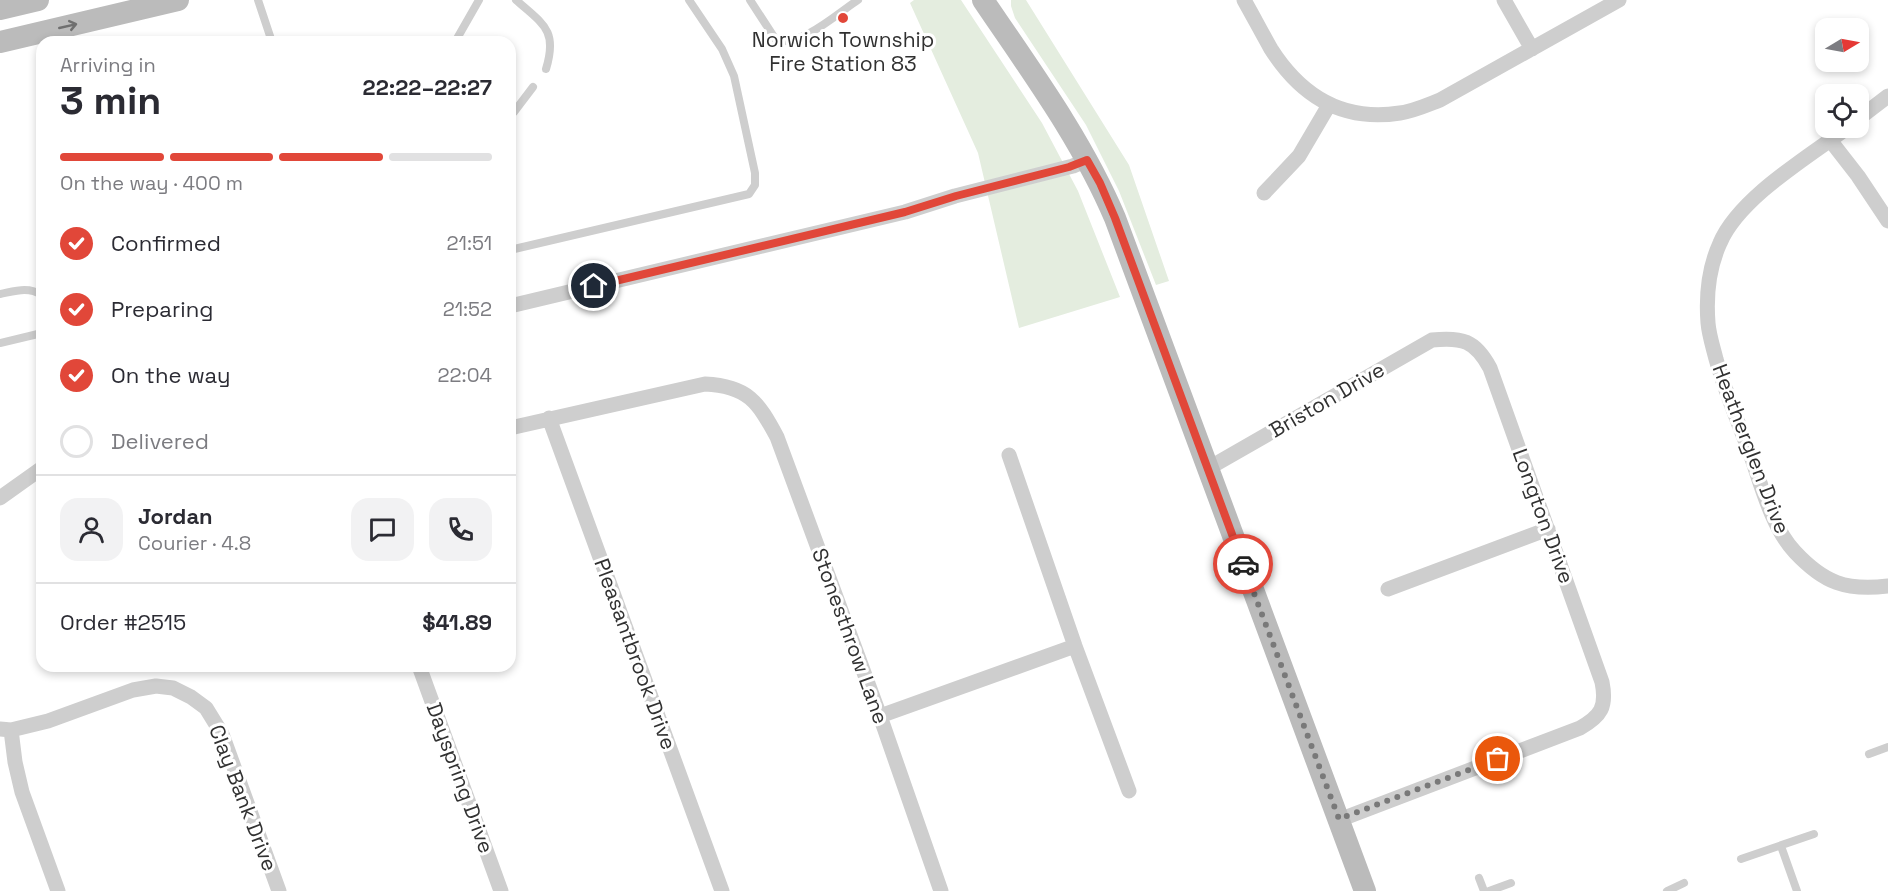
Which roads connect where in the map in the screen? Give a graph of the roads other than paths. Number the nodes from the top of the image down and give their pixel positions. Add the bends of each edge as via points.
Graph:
1 (178, 0) edge
2 (258, 0) edge
3 (478, 0) edge
4 (516, 0) edge
5 (689, 0) edge
6 (750, 0) edge
7 (858, 0) edge
8 (983, 0) edge
9 (1244, 0) edge
10 (1504, 0) edge
11 (1619, 0) edge
12 (270, 36) edge
13 (458, 36) edge
14 (0, 42) edge
15 (1532, 49) junction
16 (546, 69) dead end
17 (533, 87) dead end
18 (1888, 96) edge
19 (1329, 105) junction
20 (516, 110) edge
21 (1869, 111) edge
22 (1833, 138) edge
23 (1830, 140) junction
24 (1087, 160) junction
25 (1263, 193) dead end
26 (1888, 221) edge
27 (516, 249) edge
28 (36, 293) edge
29 (0, 294) edge
30 (516, 305) edge
31 (36, 334) edge
32 (1449, 338) joint
33 (0, 343) edge
34 (549, 418) junction
35 (516, 426) edge
36 (1009, 455) dead end
37 (1208, 469) junction
38 (36, 472) edge
39 (0, 498) edge
40 (1548, 529) junction
41 (1888, 586) edge
42 (1388, 589) dead end
43 (1075, 646) junction
44 (421, 672) edge
45 (880, 716) junction
46 (5, 730) edge
47 (1888, 747) edge
48 (1869, 754) dead end
49 (1129, 790) dead end
50 (1339, 819) junction
51 (1814, 834) dead end
52 (1781, 846) junction
53 (1741, 859) dead end
54 (1479, 878) dead end
55 (1511, 882) dead end
56 (1684, 883) dead end
57 (58, 891) edge
58 (279, 891) edge
59 (501, 891) edge
60 (722, 891) edge
61 (941, 891) edge
62 (1365, 891) edge
63 (1484, 891) edge
64 (1489, 891) edge
65 (1667, 891) edge
66 (1797, 891) edge

14 -> 1 main road
2 - 12 lane
3 - 13 lane
4 - 16 lane via 548,32 551,52
5 - 27 lane via 722,49 734,76 755,173 749,194
6 - 7 lane via 780,42 802,37
8 - 24 main road
9 - 19 street via 1290,74
10 - 15 street
11 - 15 street
15 - 19 street via 1440,100 1416,109 1365,114
17 - 20 lane
18 - 21 street
19 - 25 street via 1299,156
22 - 23 street, Heatherglen Drive
23 - 26 street
23 - 41 street, Heatherglen Drive via 1738,212 1721,240 1713,265 1708,325 1723,383 1784,540 1802,560 1837,584
24 - 30 street via 905,212
24 - 37 main road via 1115,218
28 - 29 lane via 25,289
31 - 33 lane
32 - 37 street, Briston Drive via 1432,340
32 - 40 street, Longton Drive via 1468,343 1486,360
34 - 35 street
34 - 45 street, Stonesthrow Lane via 717,384 741,392 760,407 777,437
34 - 60 street, Pleasantbrook Drive
36 - 43 street
37 - 50 main road
38 - 39 street
40 - 42 street
40 - 50 street, Longton Drive via 1602,682 1603,707 1598,715 1580,728
43 - 45 street
43 - 49 street
44 - 59 street, Dayspring Drive
45 - 61 street, Stonesthrow Lane
46 - 57 street via 22,792
46 - 58 street, Clay Bank Drive via 48,721 133,690 173,688 191,697 206,708 222,734
47 - 48 lane
50 - 62 main road
51 - 52 lane
52 - 53 lane
52 - 66 lane
54 - 63 lane
55 - 64 lane
56 - 65 lane

